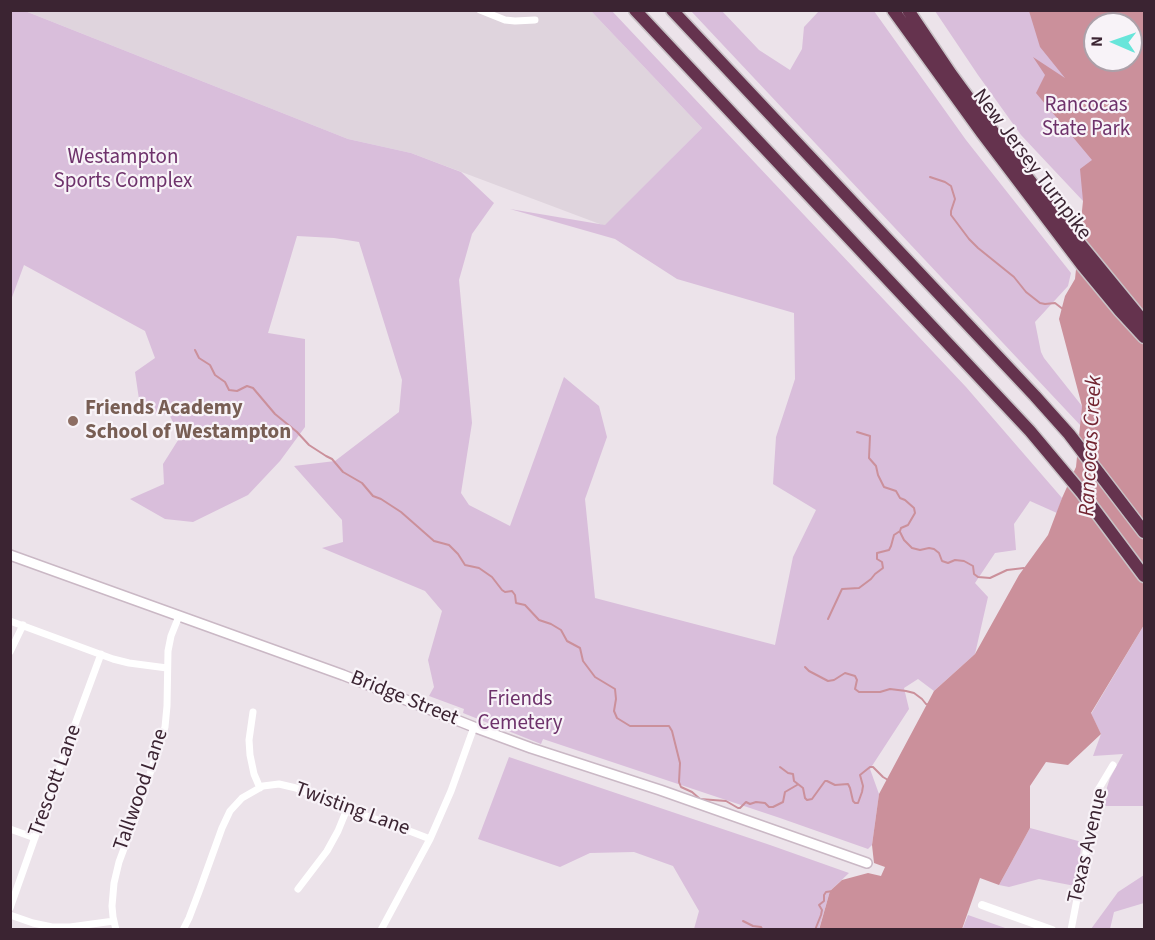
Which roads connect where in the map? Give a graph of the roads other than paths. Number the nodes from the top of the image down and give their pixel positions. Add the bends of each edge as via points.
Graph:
1 (480, 10) edge
2 (635, 10) edge
3 (672, 10) edge
4 (893, 10) edge
5 (908, 10) edge
6 (535, 20) dead end
7 (1065, 234) junction
8 (1144, 322) edge
9 (1144, 337) edge
10 (1144, 532) edge
11 (10, 555) edge
12 (1144, 576) edge
13 (179, 616) junction
14 (10, 621) edge
15 (22, 625) junction
16 (10, 652) edge
17 (102, 654) junction
18 (167, 668) junction
19 (253, 712) dead end
20 (474, 727) junction
21 (1113, 765) dead end
22 (260, 788) junction
23 (347, 809) junction
24 (10, 829) edge
25 (35, 838) junction
26 (430, 839) junction
27 (867, 864) dead end
28 (298, 889) dead end
29 (982, 905) dead end
30 (10, 908) edge
31 (10, 915) edge
32 (114, 921) junction
33 (184, 929) edge
34 (116, 930) edge
35 (381, 930) edge
36 (1052, 930) edge
37 (1071, 930) edge

1 - 6 street via 505,20
2 - 12 highway via 1048,451
3 - 10 highway via 1069,434
4 - 7 highway, New Jersey Turnpike via 982,133
5 - 7 highway, New Jersey Turnpike
7 - 8 highway, New Jersey Turnpike
7 - 9 highway, New Jersey Turnpike via 1102,291
11 - 13 main road, Bridge Street
13 - 18 street, Tallwood Lane via 171,636
13 - 20 main road, Bridge Street
14 - 15 street
15 - 16 street
15 - 17 street
17 - 18 street
17 - 25 street, Trescott Lane
18 - 32 street, Tallwood Lane via 165,727 119,862 112,895
19 - 22 street via 250,755
20 - 26 street
20 - 27 main road, Bridge Street
21 - 37 street, Texas Avenue via 1098,790
22 - 23 street, Twisting Lane via 288,785
22 - 33 street via 242,798 230,811
23 - 26 street, Twisting Lane
23 - 28 street via 327,851
24 - 25 street
25 - 30 street, Trescott Lane
26 - 35 street
29 - 36 street
31 - 32 street via 52,927
32 - 34 street, Tallwood Lane

